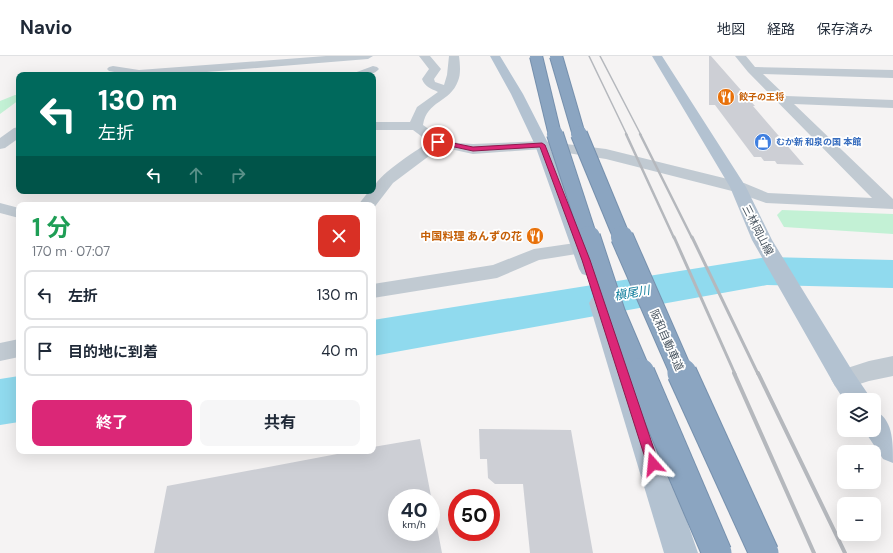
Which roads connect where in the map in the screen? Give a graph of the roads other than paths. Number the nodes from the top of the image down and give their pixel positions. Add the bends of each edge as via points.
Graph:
1 (368, 56) edge
2 (424, 56) edge
3 (454, 56) edge
4 (495, 56) edge
5 (536, 56) edge
6 (556, 56) edge
7 (740, 56) edge
8 (656, 57) edge
9 (512, 61) dead end
10 (373, 69) dead end
11 (752, 70) junction
12 (103, 72) edge
13 (133, 72) edge
14 (164, 72) edge
15 (366, 72) edge
16 (893, 74) edge
17 (446, 91) junction
18 (517, 94) junction
19 (784, 100) junction
20 (893, 104) edge
21 (376, 126) edge
22 (416, 126) junction
23 (16, 133) edge
24 (438, 142) junction
25 (0, 145) edge
26 (542, 145) junction
27 (382, 186) junction
28 (738, 187) junction
29 (401, 190) dead end
30 (376, 194) edge
31 (376, 194) edge
32 (369, 202) edge
33 (891, 204) edge
34 (0, 208) edge
35 (16, 212) edge
36 (584, 254) junction
37 (376, 290) edge
38 (16, 349) edge
39 (0, 352) edge
40 (893, 366) edge
41 (844, 379) junction
42 (854, 393) edge
43 (881, 432) edge
44 (893, 450) edge
45 (681, 553) edge
46 (716, 553) edge
47 (764, 553) edge

1 - 14 street
2 - 17 street via 434,69 428,79 430,84
3 - 17 street via 452,82
4 - 18 main road
5 - 46 highway, bridge via 556,142 614,313
6 - 47 highway, 阪和自動車道, bridge via 582,144 656,317
7 - 11 street
8 - 28 main road, 三林岡山線
9 - 18 main road
10 - 15 street
11 - 16 street
11 - 19 street
12 - 13 street via 112,64
17 - 22 street via 417,115
18 - 26 main road
19 - 20 street
19 - 33 street
21 - 22 street
22 - 24 street
23 - 25 street
24 - 26 street via 473,149
24 - 27 street
26 - 28 street via 606,154
26 - 36 main road
27 - 29 street
27 - 30 street
28 - 33 street via 766,198
28 - 41 main road, 三林岡山線 via 762,240
31 - 32 street
34 - 35 street
36 - 37 street via 567,249 534,255 497,270
36 - 45 main road
38 - 39 street
40 - 41 street
41 - 42 main road, 三林岡山線
43 - 44 main road

